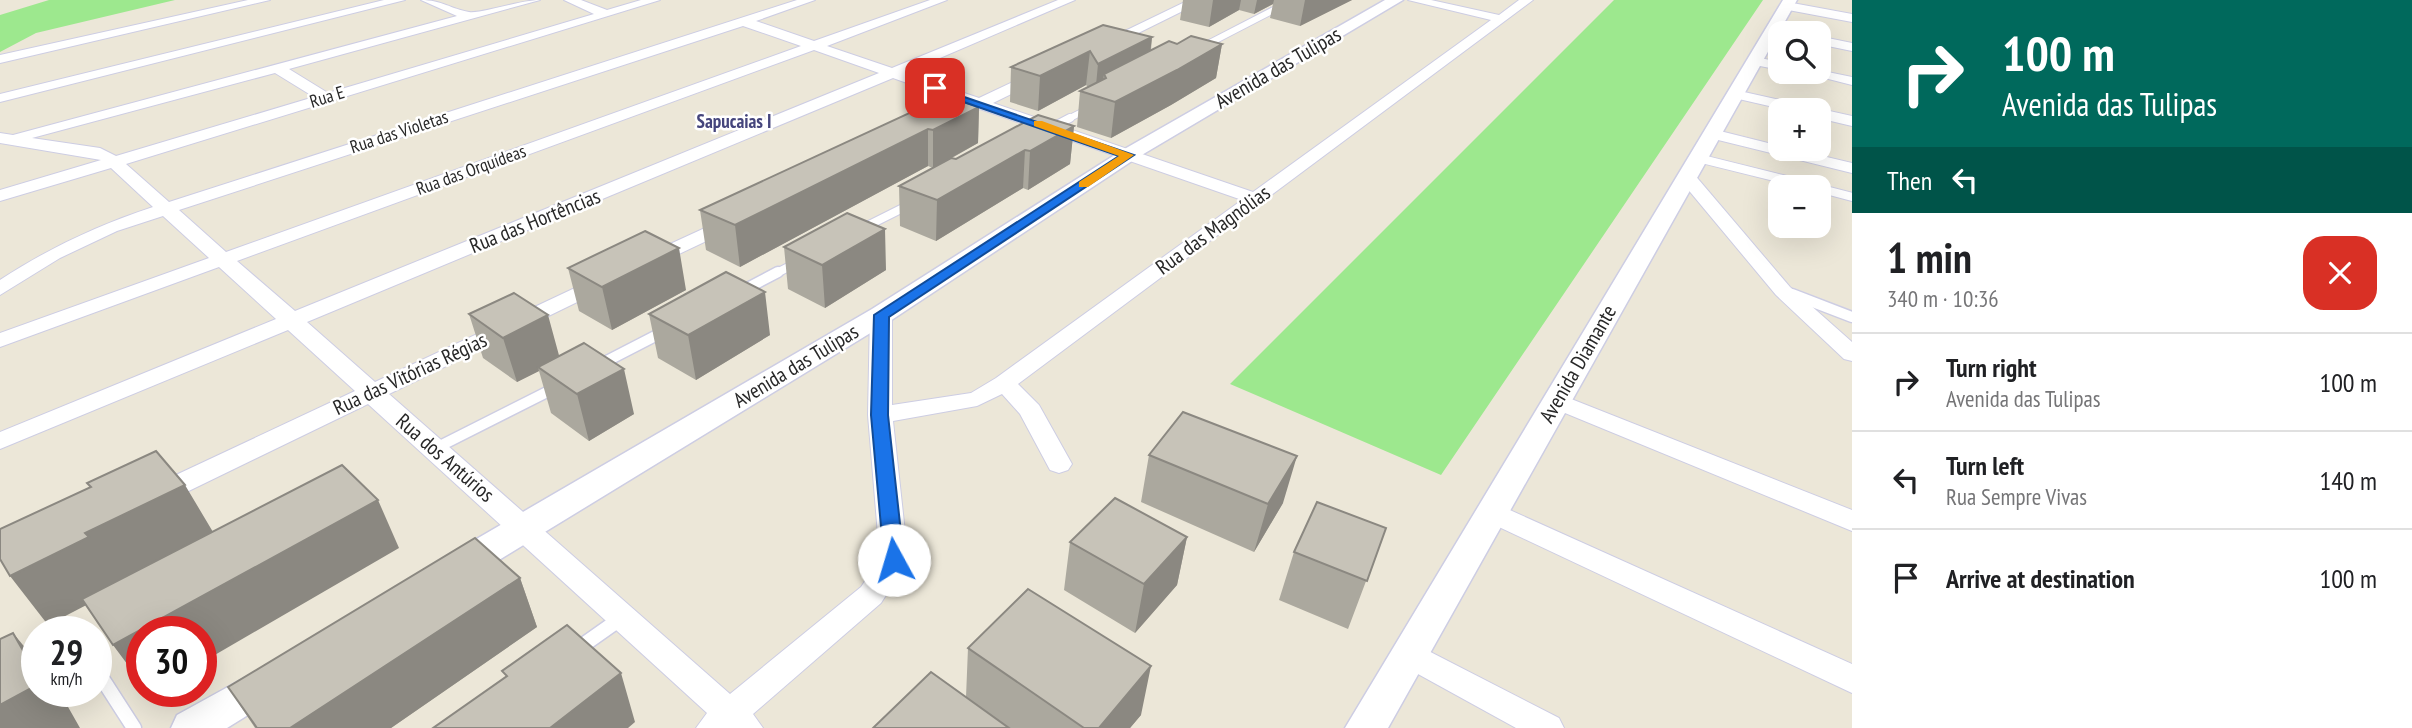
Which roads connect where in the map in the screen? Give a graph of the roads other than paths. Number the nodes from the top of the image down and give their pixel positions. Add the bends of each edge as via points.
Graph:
1 (264, 0) edge
2 (399, 0) edge
3 (428, 0) edge
4 (534, 0) edge
5 (570, 0) edge
6 (654, 0) edge
7 (809, 0) edge
8 (941, 0) edge
9 (1069, 0) edge
10 (1199, 0) edge
11 (1293, 0) edge
12 (1396, 0) edge
13 (1414, 0) edge
14 (1527, 0) edge
15 (606, 14) junction
16 (470, 17) junction
17 (1783, 18) edge
18 (1852, 18) edge
19 (1502, 19) junction
20 (742, 21) junction
21 (1831, 43) edge
22 (816, 45) junction
23 (1852, 47) edge
24 (1089, 52) edge
25 (1194, 52) edge
26 (0, 59) edge
27 (1767, 63) edge
28 (279, 69) junction
29 (1053, 69) edge
30 (892, 73) junction
31 (1831, 77) edge
32 (1852, 81) edge
33 (1735, 94) junction
34 (0, 98) edge
35 (325, 98) junction
36 (1768, 101) edge
37 (979, 103) junction
38 (1095, 105) edge
39 (1831, 116) edge
40 (1852, 121) edge
41 (930, 127) edge
42 (1046, 132) junction
43 (3, 139) edge
44 (1128, 155) junction
45 (1699, 156) junction
46 (113, 161) junction
47 (1852, 168) edge
48 (1769, 175) edge
49 (1831, 192) edge
50 (0, 195) edge
51 (1852, 197) edge
52 (921, 199) edge
53 (1256, 199) junction
54 (167, 208) junction
55 (744, 216) edge
56 (863, 228) edge
57 (808, 257) edge
58 (224, 260) junction
59 (0, 289) edge
60 (1783, 291) junction
61 (726, 299) edge
62 (881, 315) junction
63 (1852, 317) edge
64 (293, 320) junction
65 (678, 324) edge
66 (0, 340) edge
67 (1852, 354) edge
68 (594, 368) edge
69 (570, 381) edge
70 (1004, 383) junction
71 (372, 393) junction
72 (1556, 401) junction
73 (880, 415) junction
74 (0, 442) edge
75 (434, 449) junction
76 (1059, 464) dead end
77 (136, 504) edge
78 (1492, 512) junction
79 (1852, 521) edge
80 (525, 528) junction
81 (430, 585) edge
82 (622, 617) junction
83 (1409, 654) junction
84 (567, 657) edge
85 (287, 671) edge
86 (1852, 679) edge
87 (112, 694) edge
88 (729, 723) edge
89 (134, 728) edge
90 (192, 728) edge
91 (1366, 728) edge
92 (1547, 728) edge

1 - 26 street
2 - 34 street
3 - 16 street
4 - 16 street
5 - 15 street
6 - 15 street, Rua E
7 - 20 street, Rua das Violetas
8 - 22 street, Rua das Orquídeas
9 - 30 street, Rua das Hortências
10 - 24 street
11 - 25 lane
12 - 44 street, Avenida das Tulipas
13 - 19 street
14 - 19 street, Rua das Magnólias
15 - 35 street, Rua E
16 - 28 street
17 - 18 street
17 - 27 street, Avenida Diamante
19 - 53 street, Rua das Magnólias
20 - 22 street
20 - 54 street, Rua das Violetas
21 - 23 street
22 - 30 street
22 - 58 street, Rua das Orquídeas
27 - 33 street, Avenida Diamante
28 - 35 street
28 - 43 street
29 - 37 street
30 - 37 street
30 - 64 street, Rua das Hortências
31 - 32 street
33 - 36 street
33 - 45 street, Avenida Diamante
35 - 46 street, Rua E
37 - 41 street
37 - 42 street
38 - 42 lane
39 - 40 street
42 - 44 street
43 - 46 street via 100,153
44 - 53 street
44 - 62 street, Avenida das Tulipas
45 - 47 street
45 - 48 lane
45 - 60 street
45 - 72 street, Avenida Diamante
46 - 50 street, Rua E
46 - 54 street, Rua dos Antúrios
49 - 51 lane
52 - 56 lane
53 - 70 street, Rua das Magnólias
54 - 58 street, Rua dos Antúrios
54 - 59 street, Rua das Violetas via 80,240
55 - 71 street, Rua das Vitórias Régias
57 - 61 lane
58 - 64 street, Rua dos Antúrios
58 - 66 street, Rua das Orquídeas
60 - 63 lane
60 - 67 street
62 - 73 street
62 - 80 street, Avenida das Tulipas
64 - 71 street, Rua dos Antúrios
64 - 74 street, Rua das Hortências
65 - 68 lane
69 - 75 lane
70 - 73 street, Rua das Magnólias via 977,399
70 - 76 street via 1030,410
71 - 75 street, Rua dos Antúrios
71 - 77 street, Rua das Vitórias Régias
72 - 78 street, Avenida Diamante
72 - 79 street
73 - 88 street via 894,560 871,595
75 - 80 street, Rua dos Antúrios
78 - 83 street, Avenida Diamante
78 - 86 street
80 - 81 street, Avenida das Tulipas
80 - 82 street, Rua dos Antúrios
82 - 84 lane
82 - 88 street, Rua dos Antúrios
83 - 91 street, Avenida Diamante
83 - 92 street
85 - 90 street
87 - 89 lane

